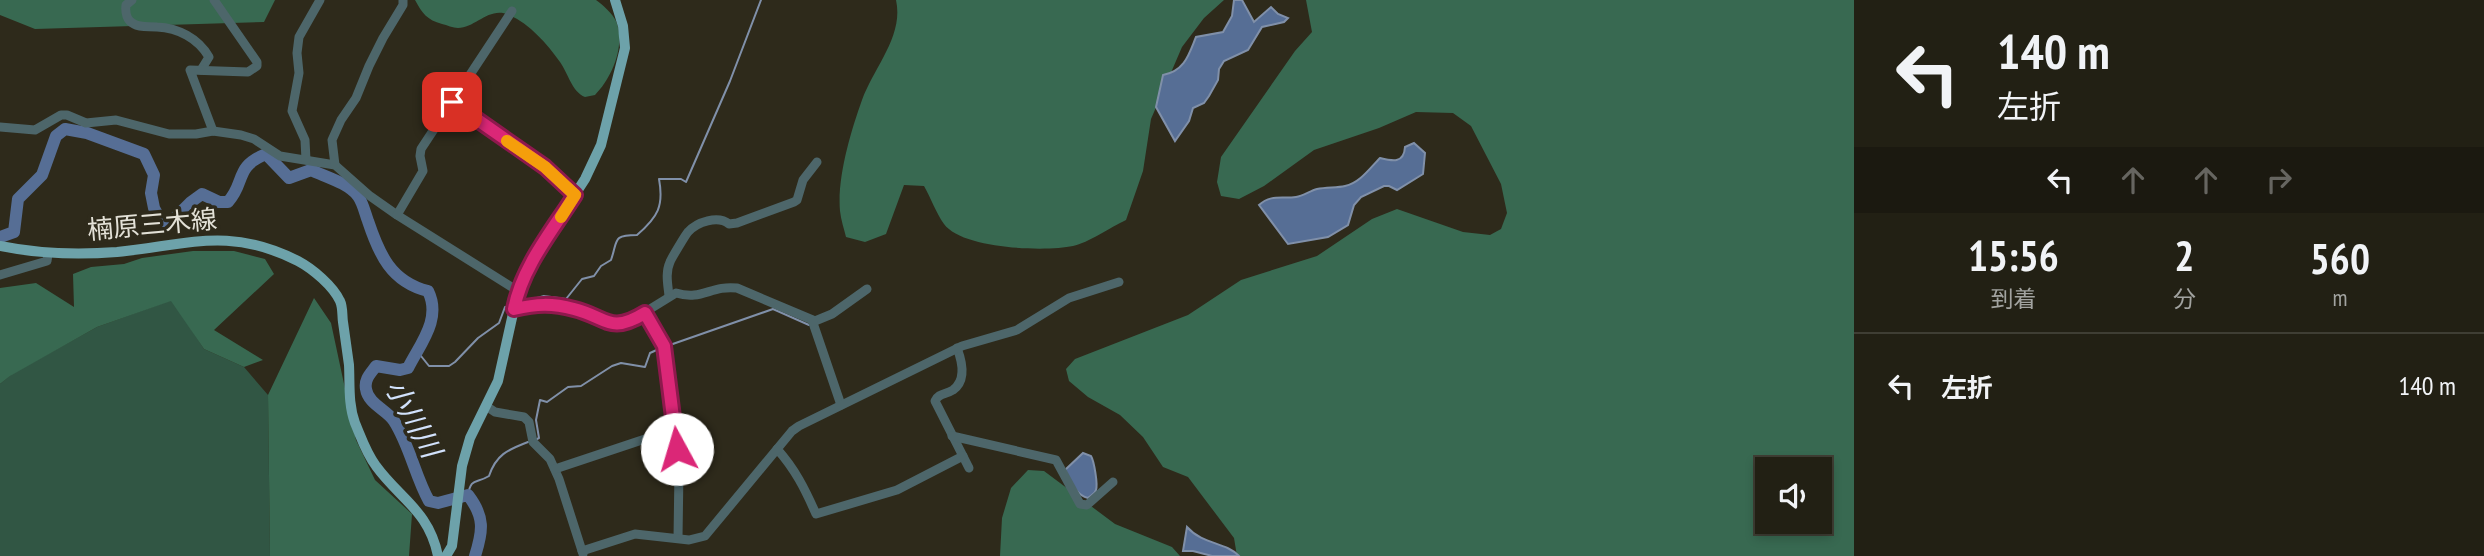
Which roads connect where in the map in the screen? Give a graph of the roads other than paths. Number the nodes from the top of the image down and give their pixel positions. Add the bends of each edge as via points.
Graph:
1 (132, 0) edge
2 (214, 0) edge
3 (320, 0) edge
4 (403, 0) edge
5 (615, 0) edge
6 (512, 11) dead end
7 (201, 70) junction
8 (452, 102) junction
9 (0, 127) edge
10 (213, 131) junction
11 (306, 160) junction
12 (817, 162) dead end
13 (335, 165) junction
14 (575, 195) junction
15 (397, 215) junction
16 (0, 246) edge
17 (48, 254) junction
18 (0, 275) edge
19 (1119, 282) dead end
20 (867, 289) dead end
21 (669, 296) junction
22 (516, 300) junction
23 (645, 313) junction
24 (812, 320) junction
25 (957, 348) junction
26 (841, 405) junction
27 (486, 406) junction
28 (675, 429) junction
29 (952, 436) junction
30 (777, 449) junction
31 (963, 456) junction
32 (969, 468) dead end
33 (555, 469) junction
34 (1113, 482) dead end
35 (678, 538) junction
36 (583, 553) edge
37 (438, 556) edge
38 (446, 556) edge

1 - 7 street via 125,13 130,22 178,31 205,49 209,57
2 - 7 street via 257,66 248,72
3 - 11 street via 299,37 292,111 305,140
4 - 13 street via 332,140
5 - 14 main road via 625,48 601,145
6 - 8 street
7 - 10 street via 190,70
8 - 14 street via 545,167
8 - 15 street via 421,149 423,171
9 - 10 street via 35,130 67,115 86,122 116,120 169,134
10 - 11 street via 254,139 280,156
11 - 13 street
12 - 21 street via 794,202 737,223 712,220 688,232 669,264
13 - 15 street
14 - 22 main road via 527,269
15 - 22 street
16 - 17 main road, 楠原三木線
17 - 18 street via 47,261
17 - 37 main road, 楠原三木線 via 236,240 278,251 314,269 340,301 352,408 362,441 388,482 419,511
19 - 25 street via 1069,298 1017,330
20 - 24 street via 832,314
21 - 23 street
21 - 24 street via 691,297 724,286 737,288
22 - 23 street via 576,309 614,324
22 - 27 main road via 501,370
23 - 28 street via 664,346
24 - 26 street
25 - 26 street
25 - 29 street via 963,364 958,384 934,401
26 - 30 street via 799,426
27 - 33 street via 524,417 533,442
27 - 38 main road via 462,466 452,546
28 - 33 street
28 - 35 street
29 - 31 street
29 - 34 street via 1056,460 1083,506
30 - 31 street via 797,474 816,514 897,490
30 - 35 street via 705,536
31 - 32 street
33 - 36 street
35 - 36 street via 635,534

